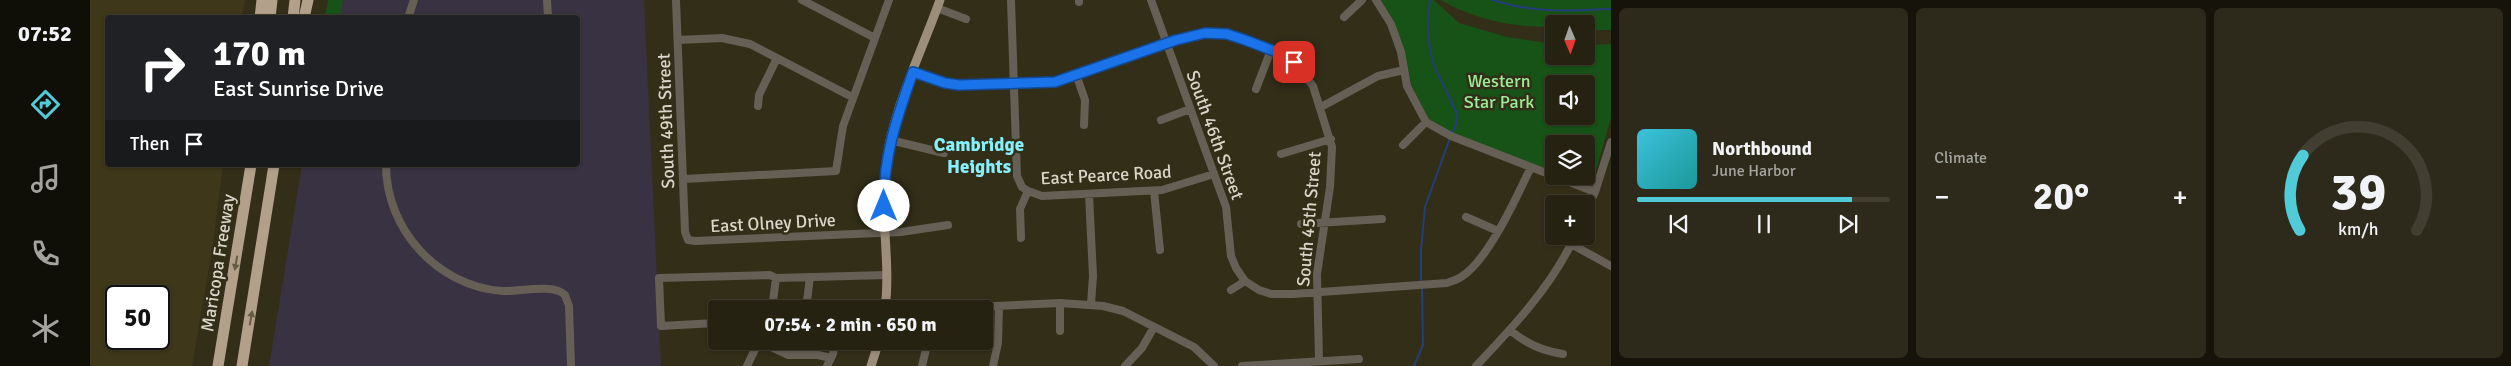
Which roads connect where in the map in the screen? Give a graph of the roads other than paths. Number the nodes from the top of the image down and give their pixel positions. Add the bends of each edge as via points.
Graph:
1 (262, 0) edge
2 (272, 0) edge
3 (295, 0) edge
4 (308, 0) edge
5 (414, 0) edge
6 (547, 0) edge
7 (676, 0) edge
8 (802, 0) edge
9 (889, 0) edge
10 (1011, 0) edge
11 (1151, 0) edge
12 (1362, 0) edge
13 (1376, 0) edge
14 (938, 4) edge
15 (260, 15) edge
16 (270, 15) edge
17 (294, 15) edge
18 (305, 15) edge
19 (409, 15) edge
20 (548, 15) edge
21 (1344, 17) dead end
22 (966, 19) dead end
23 (875, 38) junction
24 (678, 40) junction
25 (1166, 44) junction
26 (1270, 50) junction
27 (777, 58) junction
28 (1404, 70) junction
29 (913, 72) junction
30 (1077, 76) junction
31 (1014, 84) junction
32 (1256, 89) dead end
33 (852, 97) junction
34 (758, 106) dead end
35 (1321, 106) junction
36 (1190, 109) junction
37 (1161, 120) dead end
38 (1426, 122) junction
39 (1084, 124) dead end
40 (1331, 139) junction
41 (890, 140) junction
42 (1611, 142) edge
43 (1403, 144) dead end
44 (944, 153) dead end
45 (1281, 154) dead end
46 (246, 167) edge
47 (251, 167) edge
48 (274, 167) edge
49 (279, 167) edge
50 (386, 167) edge
51 (1531, 167) junction
52 (1545, 172) edge
53 (1214, 174) junction
54 (684, 179) junction
55 (1577, 185) edge
56 (1028, 191) junction
57 (1154, 191) junction
58 (1595, 192) junction
59 (1089, 194) junction
60 (1594, 195) edge
61 (244, 215) junction
62 (1466, 217) dead end
63 (267, 218) junction
64 (1382, 218) dead end
65 (1324, 223) junction
66 (1301, 224) dead end
67 (948, 225) dead end
68 (1498, 231) junction
69 (885, 233) junction
70 (1021, 238) dead end
71 (688, 240) joint
72 (1570, 245) edge
73 (1580, 245) edge
74 (1160, 250) dead end
75 (1611, 266) edge
76 (887, 274) junction
77 (810, 277) junction
78 (776, 278) junction
79 (1245, 281) junction
80 (1231, 290) dead end
81 (1317, 292) junction
82 (773, 300) edge
83 (807, 300) edge
84 (886, 300) edge
85 (1060, 304) junction
86 (1091, 304) junction
87 (993, 307) edge
88 (999, 307) junction
89 (708, 323) edge
90 (1154, 327) junction
91 (1510, 330) junction
92 (1060, 331) dead end
93 (755, 350) edge
94 (776, 350) edge
95 (875, 350) edge
96 (926, 350) edge
97 (1563, 354) dead end
98 (1359, 359) dead end
99 (1319, 361) junction
100 (829, 362) edge
101 (218, 366) edge
102 (242, 366) edge
103 (571, 366) edge
104 (747, 366) edge
105 (870, 366) edge
106 (922, 366) edge
107 (994, 366) edge
108 (1125, 366) edge
109 (1214, 366) edge
110 (1242, 366) edge
111 (1476, 366) edge

1 - 15 highway
2 - 16 highway
3 - 17 highway
4 - 18 highway
5 - 19 street
6 - 20 street
7 - 24 street, South 49th Street
8 - 23 street
9 - 23 street
10 - 31 street
11 - 25 street, South 46th Street
12 - 21 street
13 - 28 street via 1391,24
14 - 22 street
14 - 29 main road
23 - 33 street
24 - 27 street via 736,40
24 - 54 street, South 49th Street
25 - 26 street, South 45th Street via 1205,33 1227,34
25 - 30 street, South 45th Street
25 - 36 street, South 46th Street
26 - 32 street
26 - 35 street, South 45th Street via 1294,62 1313,86
27 - 33 street
27 - 34 street via 759,95
28 - 35 street via 1378,76
28 - 38 street via 1411,97
29 - 31 street, South 45th Street via 959,85
29 - 41 main road
30 - 31 street, South 45th Street via 1055,82
30 - 39 street via 1085,100
31 - 56 street via 1017,176
33 - 54 street via 843,126 836,171
35 - 40 street, South 45th Street
36 - 37 street
36 - 53 street, South 46th Street
38 - 43 street
38 - 51 street via 1451,136
40 - 45 street
40 - 65 street, South 45th Street via 1333,161
41 - 44 street
41 - 69 main road via 885,172
42 - 58 street
46 - 61 highway
47 - 61 highway, Maricopa Freeway
48 - 63 highway
49 - 63 highway
50 - 103 street via 388,188 397,216 410,239 431,262 463,281 485,288 504,291 556,289 565,295 569,306
51 - 52 street
51 - 68 street
53 - 57 street, East Pearce Road via 1175,188
53 - 79 street, South 46th Street via 1226,207 1231,256
54 - 71 street, South 49th Street
55 - 58 street
56 - 59 street, East Pearce Road via 1042,196
56 - 70 street via 1020,209
57 - 59 street, East Pearce Road
57 - 74 street
58 - 60 street
59 - 86 street via 1093,276
61 -> 101 highway, Maricopa Freeway
62 - 68 street
102 -> 63 highway
64 - 65 street
65 - 66 street
65 - 81 street, South 45th Street
67 - 69 street, East Olney Drive
68 - 81 street via 1471,268 1461,277 1446,283
69 - 71 street, East Olney Drive
69 - 76 main road
72 - 91 street via 1544,288
73 - 75 street
76 - 77 street
76 - 84 main road
77 - 78 street
77 - 83 street
78 - 82 street
78 - 89 street via 770,275 659,278 661,326
79 - 80 street
79 - 81 street via 1271,294
81 - 99 street, South 45th Street
85 - 86 street
85 - 88 street
85 - 92 street
86 - 90 street via 1123,311
87 - 88 street
88 - 107 street
90 - 108 street via 1142,348
90 - 109 street via 1194,347
91 - 97 street via 1536,348
91 - 111 street
93 - 104 street
94 - 100 street via 788,356 818,355
95 - 105 main road
96 - 106 street
98 - 99 street
99 - 110 street

